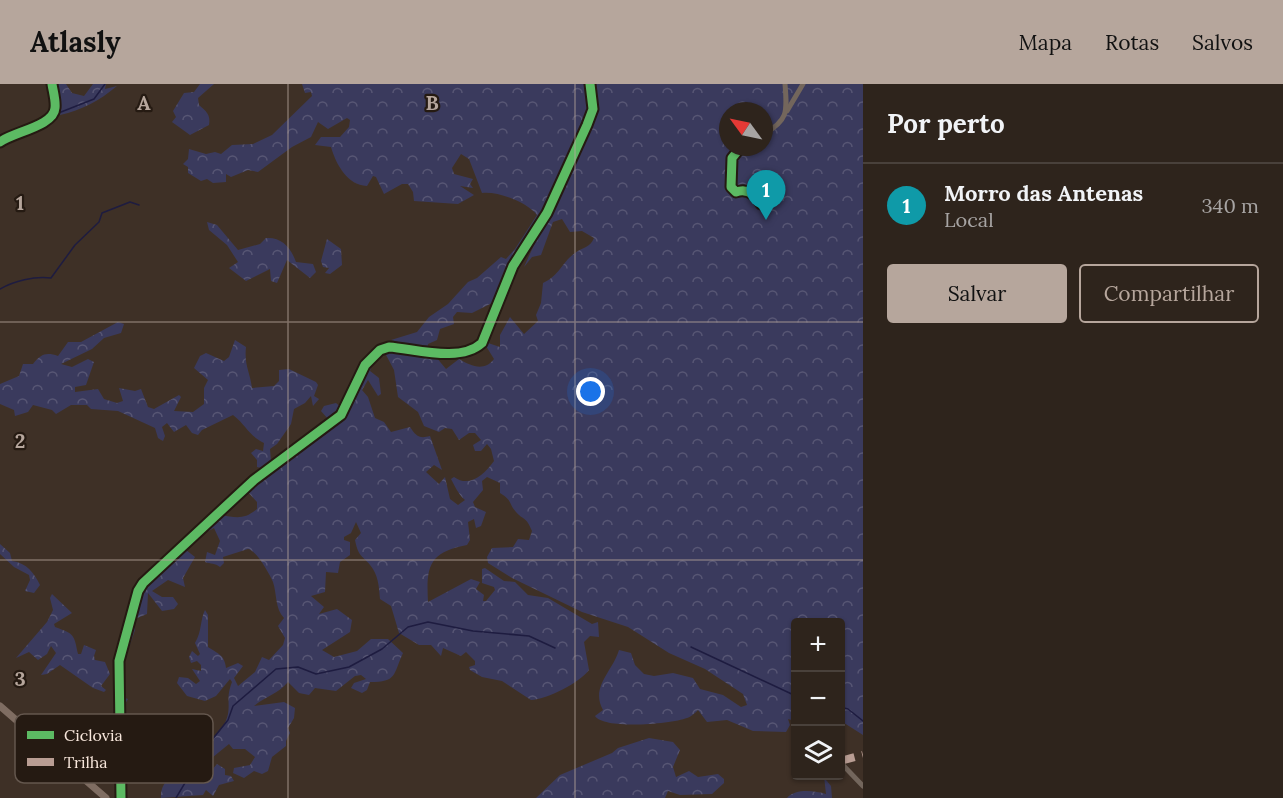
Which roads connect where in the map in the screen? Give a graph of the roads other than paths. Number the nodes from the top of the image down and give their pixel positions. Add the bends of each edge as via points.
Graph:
1 (52, 84) edge
2 (590, 84) edge
3 (785, 84) edge
4 (802, 84) edge
5 (787, 113) junction
6 (773, 128) edge
7 (0, 142) edge
8 (734, 156) edge
9 (761, 204) dead end
10 (0, 706) edge
11 (120, 714) edge
12 (15, 719) edge
13 (845, 767) edge
14 (89, 783) edge
15 (121, 783) edge
16 (863, 786) edge
17 (106, 798) edge
18 (121, 798) edge

1 - 7 street via 56,109 52,116
2 - 11 street via 593,109 587,126 547,213 513,266 482,343 475,349 450,353 389,347 380,350 365,365 341,415 254,480 143,584 119,661
3 - 5 street
4 - 5 street
5 - 6 street
8 - 9 street via 731,187 736,192 752,193
10 - 12 main road
13 - 16 street
14 - 17 main road
15 - 18 street

